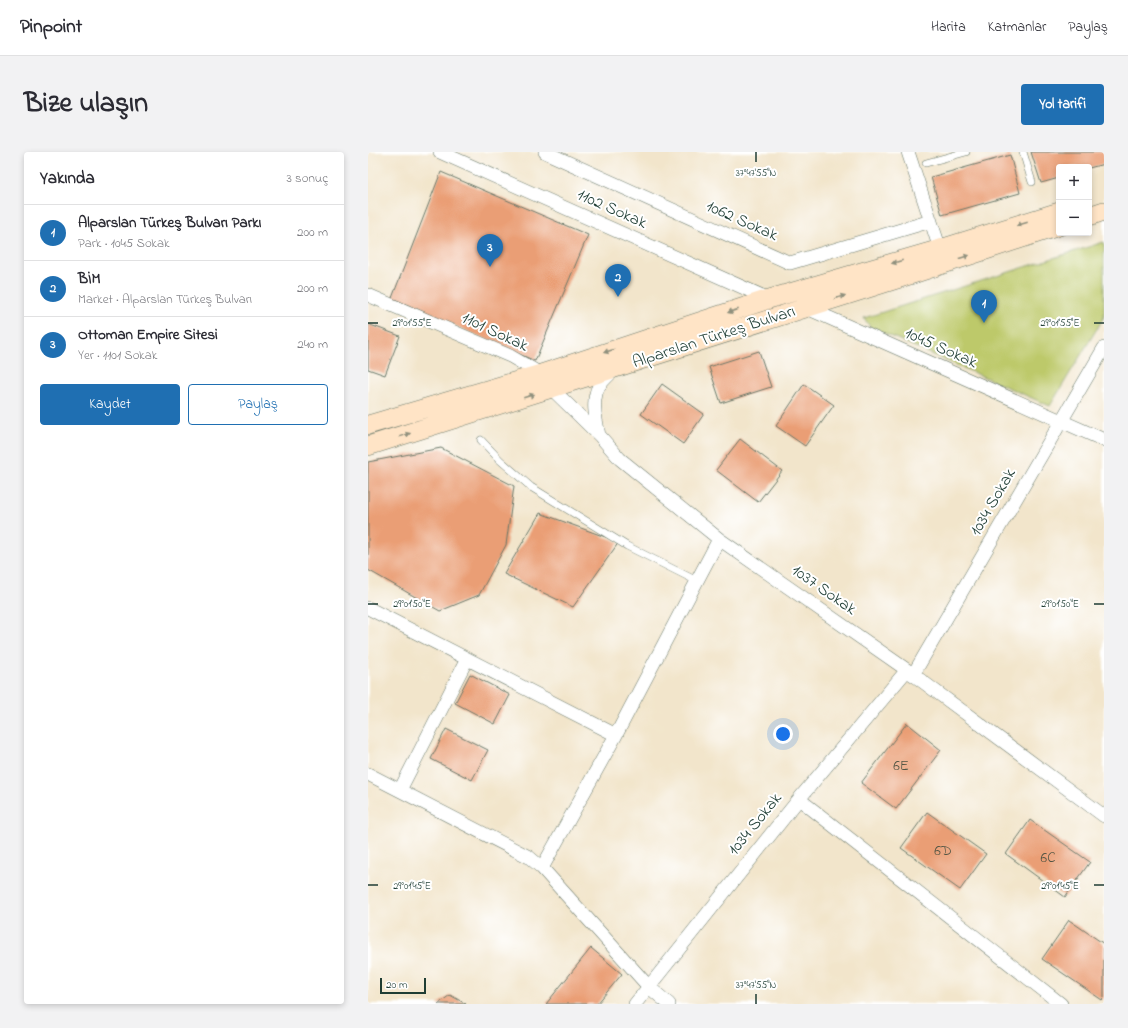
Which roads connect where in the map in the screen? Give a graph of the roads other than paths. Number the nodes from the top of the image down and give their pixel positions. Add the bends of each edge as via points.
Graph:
1 (440, 152) edge
2 (545, 152) edge
3 (908, 152) edge
4 (966, 152) edge
5 (1023, 152) edge
6 (926, 163) dead end
7 (1032, 182) dead end
8 (1104, 198) edge
9 (1092, 202) edge
10 (1104, 211) edge
11 (1056, 213) edge
12 (1092, 215) edge
13 (931, 221) junction
14 (1056, 227) edge
15 (940, 249) junction
16 (368, 295) edge
17 (768, 299) junction
18 (807, 308) junction
19 (1103, 350) edge
20 (615, 369) junction
21 (541, 374) junction
22 (552, 389) junction
23 (1061, 421) junction
24 (368, 425) edge
25 (599, 435) junction
26 (481, 440) dead end
27 (1104, 440) edge
28 (368, 446) edge
29 (719, 539) junction
30 (697, 581) junction
31 (368, 608) edge
32 (467, 659) junction
33 (910, 672) junction
34 (616, 735) junction
35 (368, 774) edge
36 (400, 790) junction
37 (799, 799) junction
38 (1104, 816) edge
39 (542, 868) junction
40 (649, 987) junction
41 (635, 1004) edge
42 (669, 1004) edge
43 (1061, 1004) edge

1 - 17 street, 1102 Sokak
2 - 13 street, 1062 Sokak via 790,263
3 - 13 street
4 - 6 lane
5 - 7 lane
8 - 9 main road
10 - 12 main road
11 -> 15 main road, Alparslan Türkeş Bulvarı
13 - 15 street
18 -> 14 main road, Alparslan Türkeş Bulvarı
15 -> 17 main road, Alparslan Türkeş Bulvarı
16 - 21 street, 1101 Sokak via 510,356
17 -> 21 main road, Alparslan Türkeş Bulvarı
18 - 20 main road, Alparslan Türkeş Bulvarı
18 - 23 street, 1045 Sokak
19 - 23 street, 1034 Sokak
20 - 22 main road, Alparslan Türkeş Bulvarı
20 - 25 street via 599,387 595,402 595,419
21 - 22 street, 1037 Sokak
21 - 24 main road, Alparslan Türkeş Bulvarı
22 - 25 street, 1037 Sokak
28 -> 22 main road, Alparslan Türkeş Bulvarı
23 - 27 street, 1045 Sokak
23 - 33 street, 1034 Sokak
25 - 29 street, 1037 Sokak via 620,459
26 - 30 lane via 531,487 627,546
29 - 30 street
29 - 33 street, 1037 Sokak
30 - 34 street
31 - 32 street
32 - 34 street
32 - 36 street
33 - 37 street, 1034 Sokak
33 - 38 street, 1037 Sokak
34 - 39 street
35 - 36 street
36 - 39 street via 529,857
37 - 40 street, 1034 Sokak
37 - 43 street
39 - 40 street
40 - 41 street, 1034 Sokak
40 - 42 street

